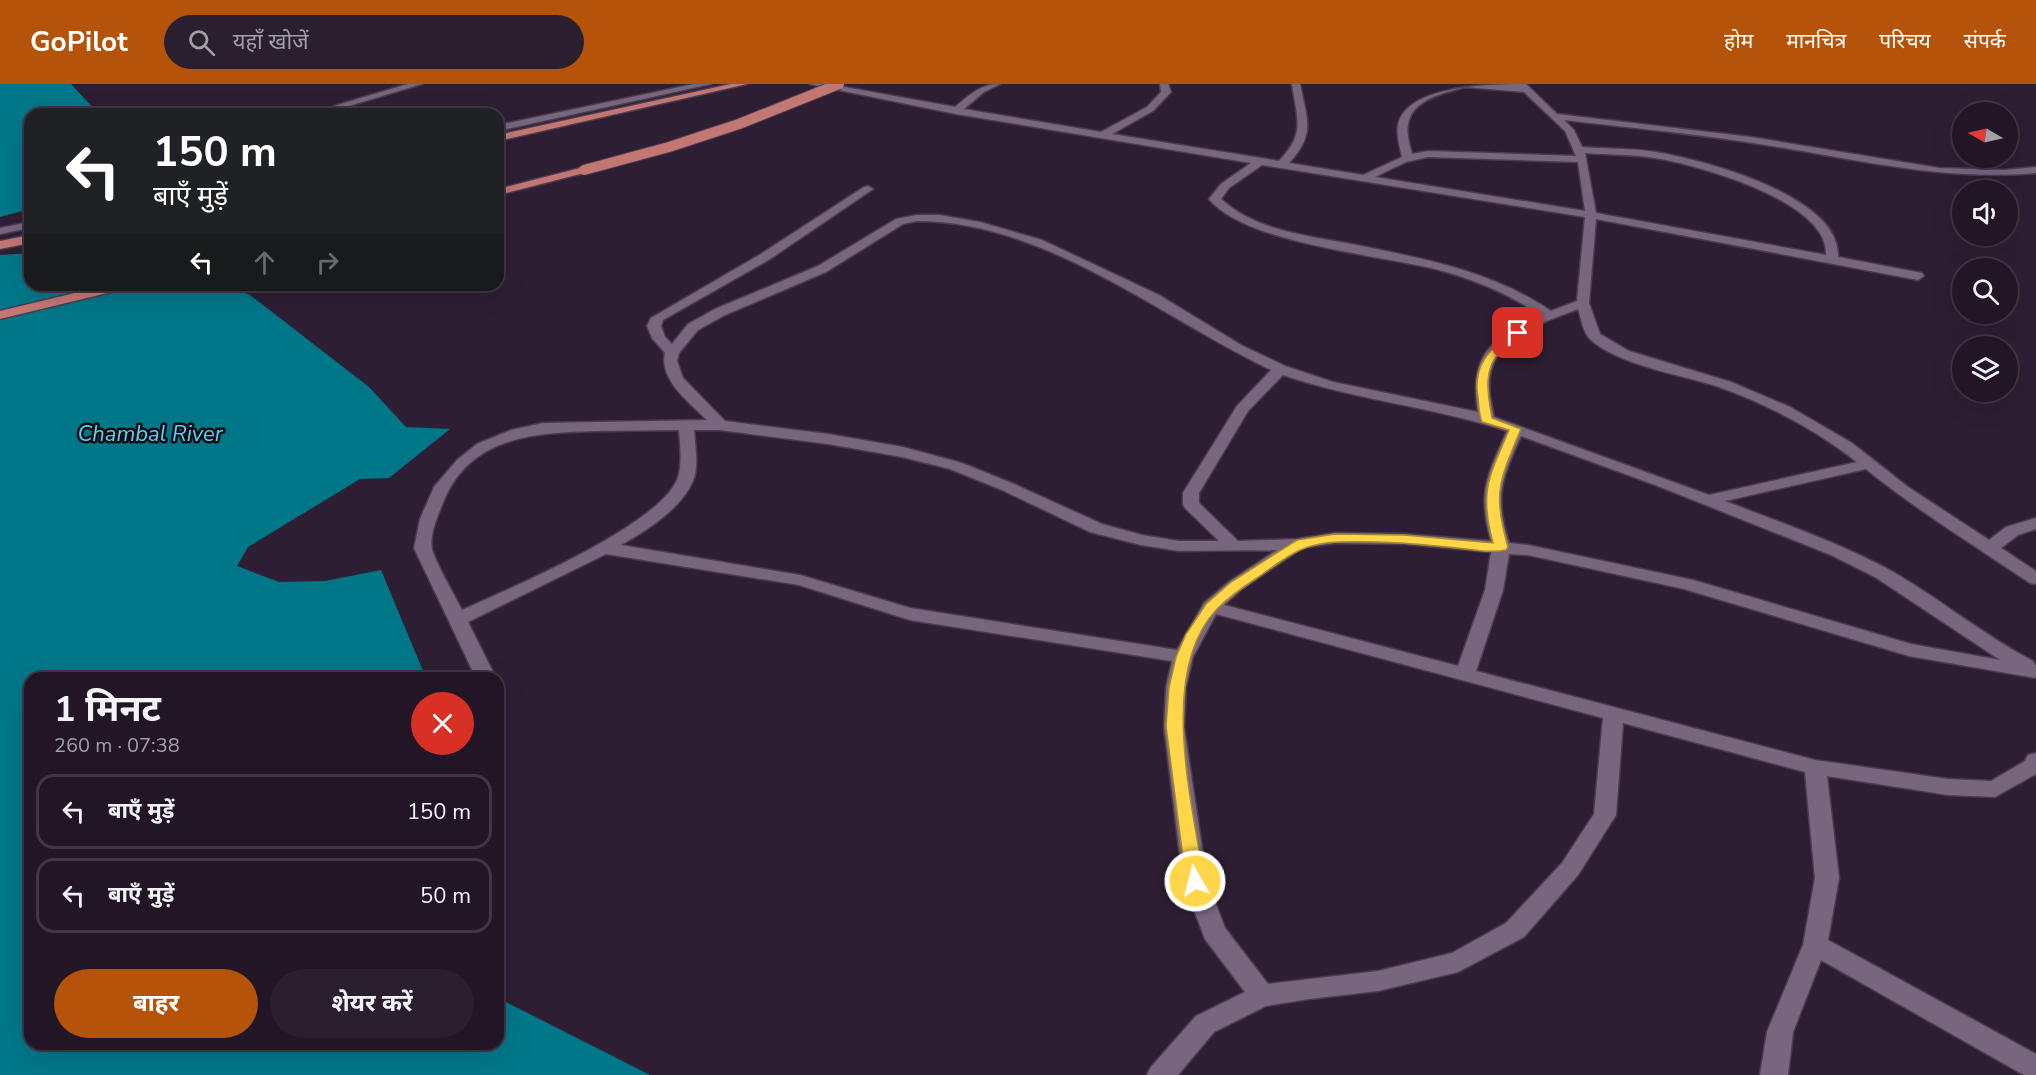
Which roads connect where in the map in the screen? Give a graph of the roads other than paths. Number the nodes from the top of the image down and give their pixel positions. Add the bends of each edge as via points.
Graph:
1 (418, 84) edge
2 (669, 84) edge
3 (707, 84) edge
4 (743, 84) edge
5 (813, 84) edge
6 (839, 84) edge
7 (882, 84) edge
8 (996, 84) edge
9 (1164, 84) edge
10 (1296, 84) edge
11 (1464, 84) edge
12 (1524, 86) edge
13 (687, 88) junction
14 (860, 94) junction
15 (339, 106) dead end
16 (956, 111) junction
17 (1553, 116) junction
18 (504, 127) edge
19 (1102, 136) junction
20 (504, 137) edge
21 (1581, 155) junction
22 (1407, 156) junction
23 (1259, 162) junction
24 (1281, 165) junction
25 (2036, 170) edge
26 (1364, 178) junction
27 (868, 189) dead end
28 (504, 190) edge
29 (1591, 215) junction
30 (24, 226) edge
31 (3, 230) edge
32 (24, 240) edge
33 (0, 245) edge
34 (1832, 260) junction
35 (1918, 276) dead end
36 (99, 291) edge
37 (1583, 303) junction
38 (0, 315) edge
39 (1548, 315) junction
40 (672, 352) junction
41 (1280, 369) junction
42 (1486, 420) junction
43 (686, 425) junction
44 (720, 425) junction
45 (1516, 429) junction
46 (1869, 464) junction
47 (1708, 500) junction
48 (2036, 523) edge
49 (1297, 544) junction
50 (1234, 546) junction
51 (1501, 547) junction
52 (604, 548) junction
53 (1989, 549) junction
54 (2036, 579) edge
55 (1211, 607) junction
56 (458, 620) junction
57 (1183, 657) junction
58 (2036, 671) edge
59 (483, 672) edge
60 (1465, 675) junction
61 (1613, 715) junction
62 (2036, 760) edge
63 (1815, 767) junction
64 (1815, 945) junction
65 (1262, 996) junction
66 (2036, 1068) edge
67 (1161, 1075) edge
68 (1774, 1075) edge

1 - 15 street
2 - 13 street
3 - 13 street
4 - 20 main road
5 - 14 street
6 - 28 main road, bridge via 669,147
7 - 14 street
8 - 16 street via 981,90
9 - 19 street via 1166,92 1150,109
10 - 24 street via 1303,126 1299,146
11 - 12 street
11 - 22 street via 1423,99 1408,110 1403,125
12 - 17 street
13 - 18 street
14 - 16 street
16 - 19 street
17 - 21 street via 1569,130
17 - 25 street via 1724,136 1934,171 1973,175
19 - 23 street
21 - 22 street
21 - 29 street
21 - 34 street via 1654,155 1759,186 1792,201 1816,219 1832,241
22 - 26 street
23 - 24 street
23 - 39 street via 1225,186 1215,200 1226,211 1283,233 1484,280 1520,295
24 - 26 street
26 - 29 street
27 - 40 street via 820,223 658,318 654,326
29 - 34 street
29 - 37 street
30 - 31 street
32 - 33 main road
34 - 35 street
36 - 38 main road
37 - 39 street
37 - 46 street via 1594,336 1624,354 1726,385 1785,410
39 - 42 street via 1508,340 1485,365 1482,388
40 - 41 street via 693,327 822,269 900,221 939,218 976,224 1038,243 1154,298 1236,348
40 - 44 street via 670,361 676,379
41 - 42 street via 1330,386
41 - 50 street via 1242,409 1191,493 1191,504
42 - 45 street
43 - 44 street
43 - 52 street via 688,462 684,482 668,505
43 - 56 street via 543,428 516,433 483,447 463,463 442,487 428,519 423,548
44 - 50 street via 903,452 977,474 1096,528 1179,546
45 - 47 street
45 - 51 street via 1494,479 1494,523
46 - 47 street
46 - 53 street
47 - 58 street via 1837,551 1881,573 1993,648
48 - 53 street via 2012,531
49 - 50 street
49 - 51 street via 1335,538 1404,539
49 - 55 street
51 - 58 street via 1687,584 1909,650
51 - 60 street via 1494,590
52 - 56 street
52 - 57 street via 800,580 910,614
53 - 54 street
55 - 57 street
55 - 60 street
56 - 59 street
57 - 65 street via 1176,687 1174,726 1195,881 1214,932
60 - 61 street
61 - 63 street
61 - 65 street via 1605,815 1570,869 1515,930 1458,962 1377,981
62 - 63 street via 1995,789 1948,787
63 - 64 street via 1827,878
64 - 66 street
64 - 68 street via 1780,1032
65 - 67 street via 1205,1024

